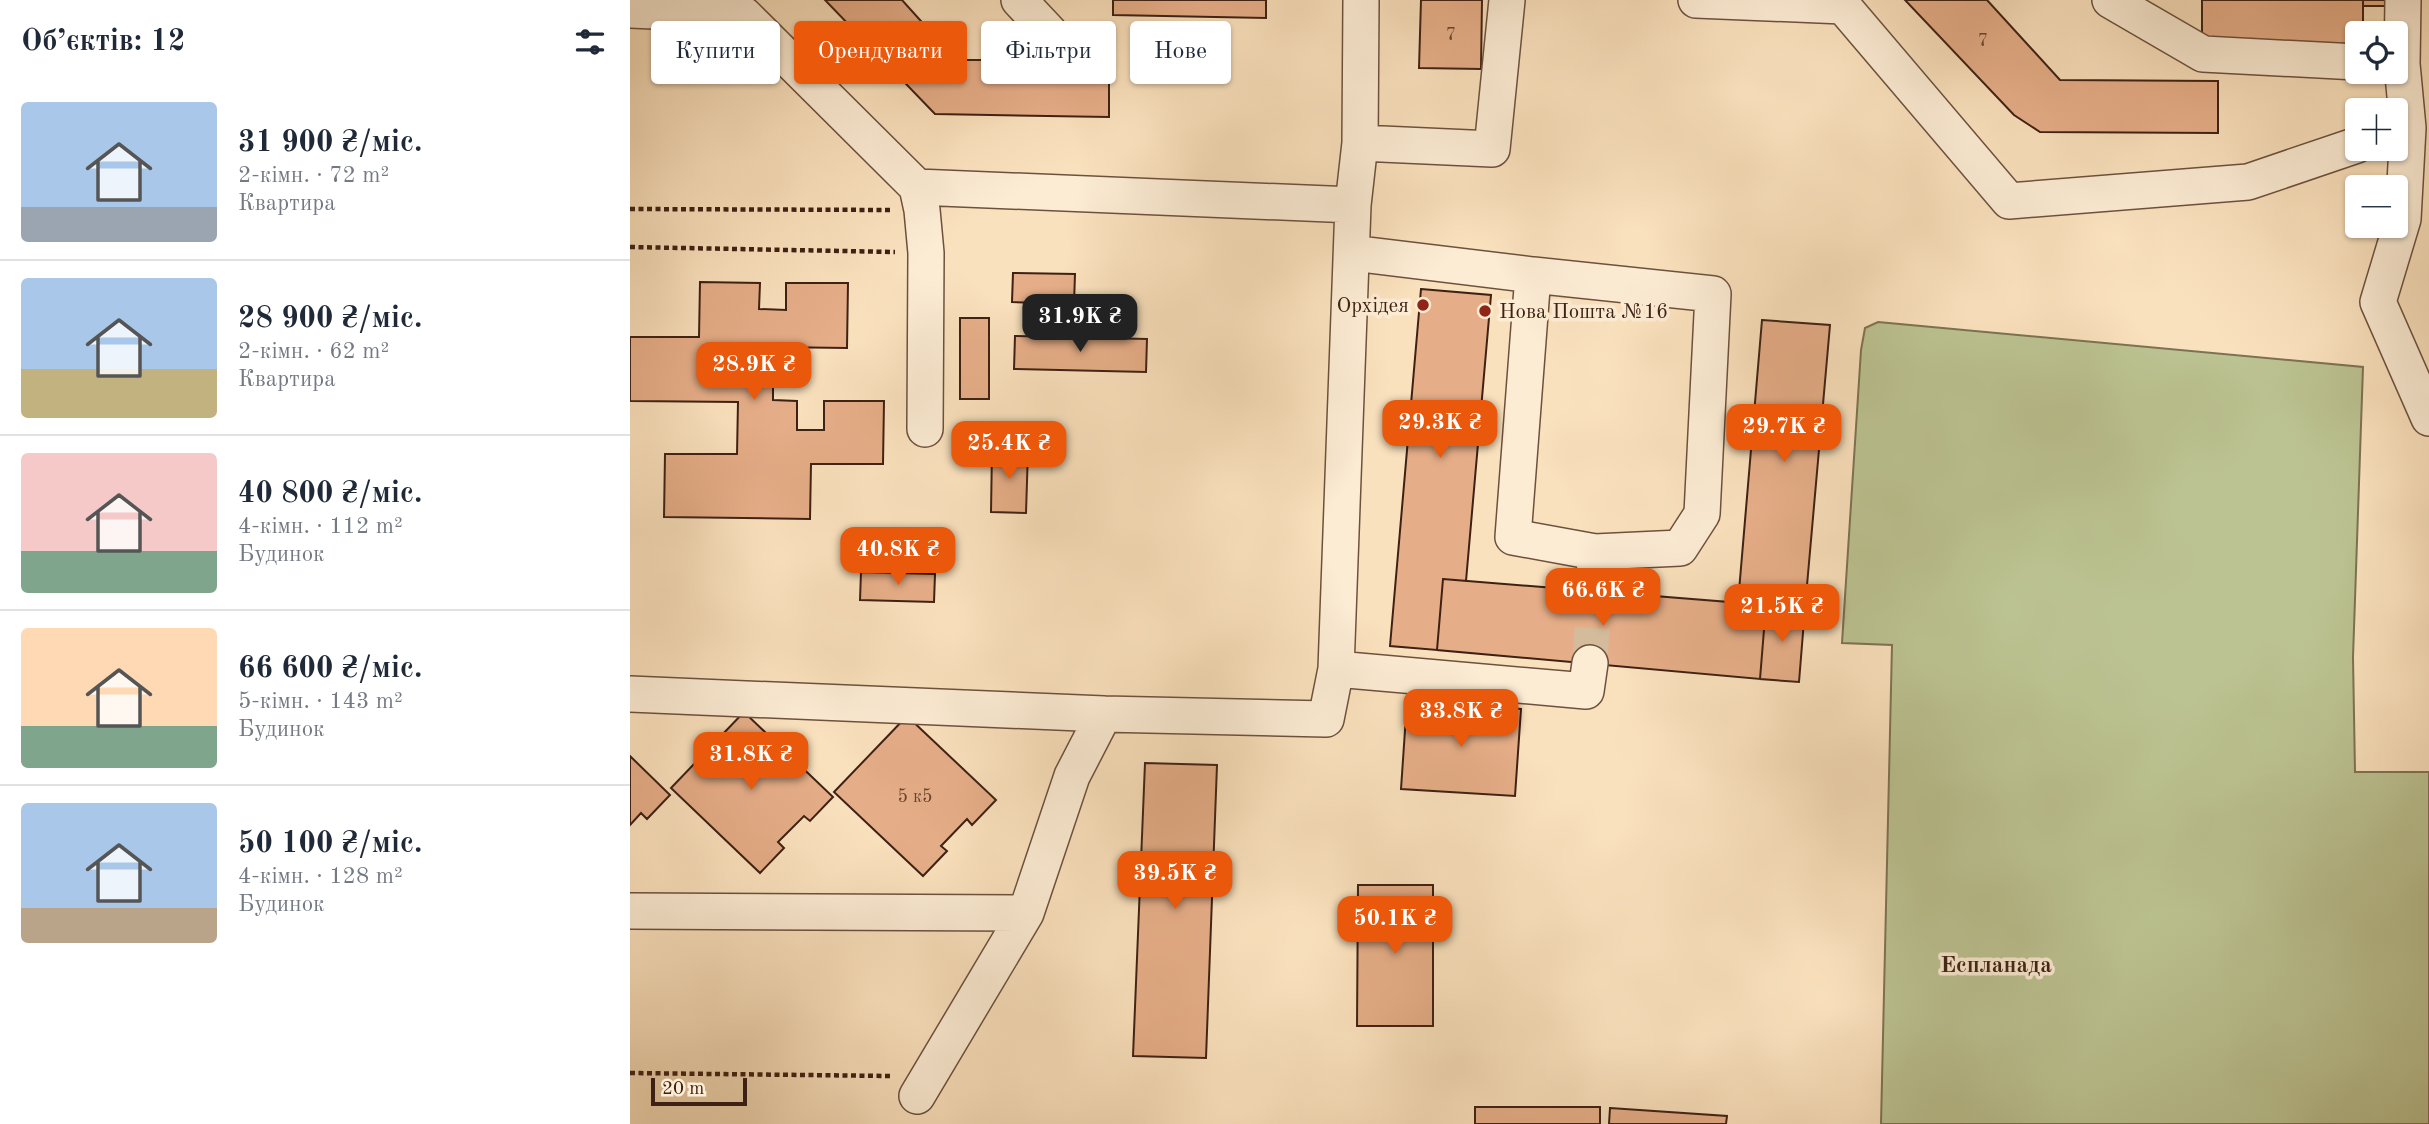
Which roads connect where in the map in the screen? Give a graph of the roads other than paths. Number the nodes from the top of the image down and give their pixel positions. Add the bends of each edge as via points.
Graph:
1 (1018, 0) edge
2 (1361, 0) edge
3 (1507, 0) edge
4 (1696, 0) edge
5 (2110, 0) edge
6 (2403, 0) edge
7 (630, 10) edge
8 (1039, 21) edge
9 (2402, 21) edge
10 (2345, 61) edge
11 (2403, 84) edge
12 (2411, 130) edge
13 (1360, 143) junction
14 (2345, 149) edge
15 (920, 199) junction
16 (1353, 205) junction
17 (1352, 253) junction
18 (1544, 268) junction
19 (2429, 418) edge
20 (925, 429) dead end
21 (1595, 552) junction
22 (1594, 592) tunnel mouth
23 (1590, 663) tunnel mouth
24 (1336, 669) junction
25 (630, 694) edge
26 (1104, 714) junction
27 (630, 911) edge
28 (1026, 914) junction
29 (923, 1086) road end

1 - 8 lane
2 - 13 lane
3 - 13 lane via 1492,149
4 - 14 lane via 1843,6 2009,201 2248,182
5 - 10 lane via 2203,54
6 - 9 lane
7 - 15 lane via 744,15
11 - 12 lane
12 - 19 lane via 2403,219 2378,302
13 - 16 lane
15 - 16 lane
15 - 20 lane via 926,253
16 - 17 lane
17 - 18 lane
17 - 24 lane
18 - 21 lane via 1513,537
18 - 21 lane via 1707,286 1702,514 1680,548
21 - 22 lane
23 - 24 lane via 1586,691
24 - 26 lane via 1326,719
25 - 26 lane
26 - 28 lane via 1072,776
27 - 28 lane
28 - 29 lane

